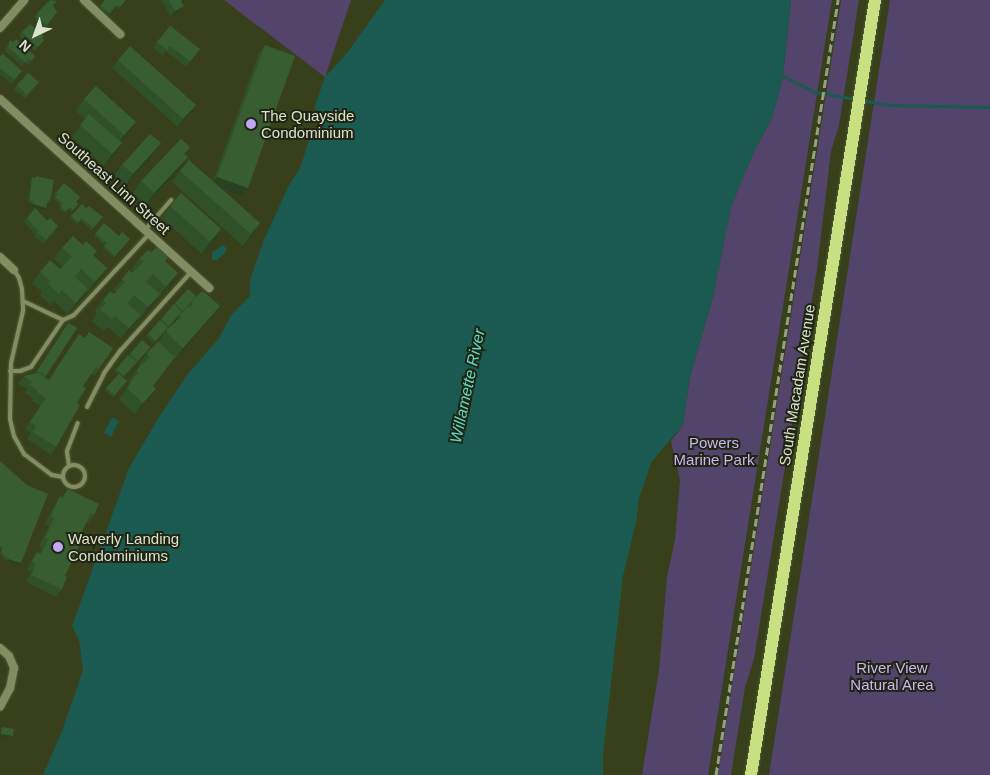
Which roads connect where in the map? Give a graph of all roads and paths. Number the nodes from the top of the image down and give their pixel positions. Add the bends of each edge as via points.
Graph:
1 (24, 0) edge
2 (84, 0) edge
3 (875, 0) edge
4 (0, 28) edge
5 (120, 34) dead end
6 (0, 99) edge
7 (171, 200) dead end
8 (147, 232) junction
9 (0, 258) edge
10 (14, 270) joint
11 (191, 272) junction
12 (209, 288) dead end
13 (23, 301) junction
14 (62, 320) junction
15 (10, 371) junction
16 (87, 407) dead end
17 (78, 423) dead end
18 (69, 466) junction
19 (62, 477) junction
20 (0, 648) edge
21 (0, 707) edge
22 (751, 775) edge

1 - 4 street
2 - 5 street
3 - 22 main road, South Macadam Avenue
6 - 8 street, Southeast Linn Street
7 - 8 lane
8 - 11 street, Southeast Linn Street
8 - 14 lane via 74,315
9 - 10 street
10 - 13 lane via 19,278
11 - 12 street, Southeast Linn Street
11 - 16 lane via 121,350 104,373
13 - 14 lane
13 - 15 lane
14 - 15 lane via 31,367
15 - 19 lane via 9,405 14,436 24,454 36,466
17 - 18 lane via 66,451
18 - 19 lane
18 - 19 lane via 75,464 83,469 84,481 73,487
20 - 21 street via 9,656 14,668 10,688

